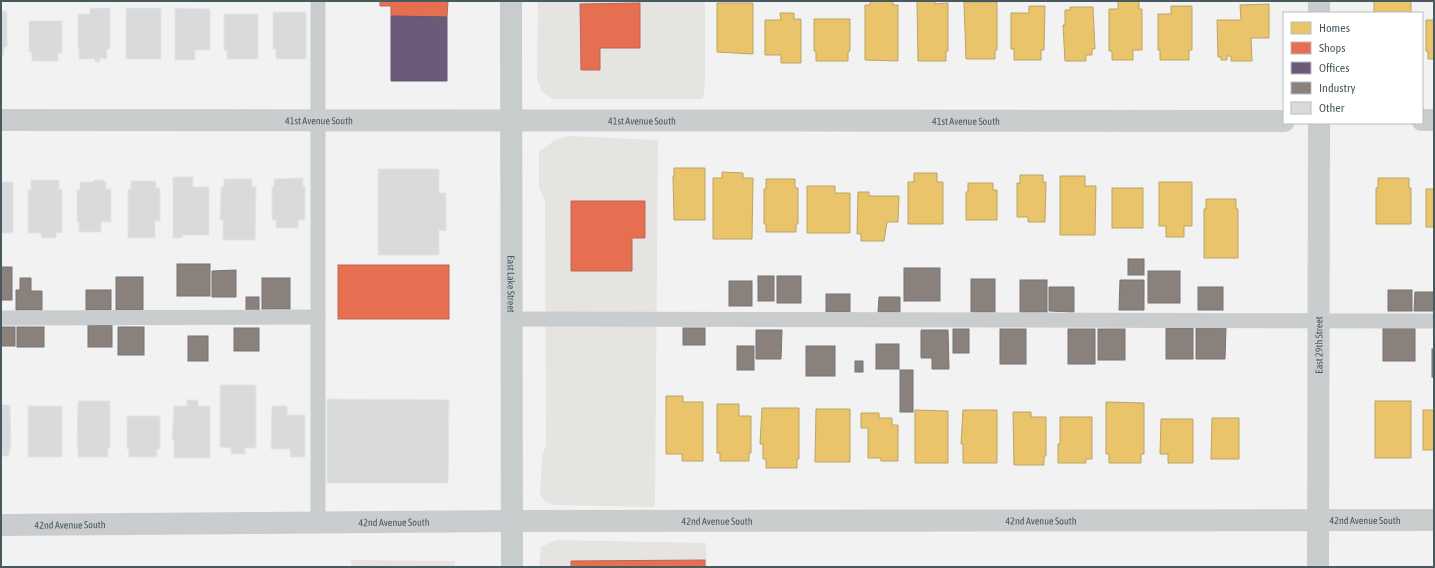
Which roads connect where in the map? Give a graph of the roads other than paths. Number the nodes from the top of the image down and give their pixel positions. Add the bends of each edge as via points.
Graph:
1 (318, 1) edge
2 (511, 1) edge
3 (1319, 1) edge
4 (1319, 12) edge
5 (511, 119) junction
6 (1, 120) edge
7 (318, 120) junction
8 (1423, 120) edge
9 (1434, 120) edge
10 (1283, 121) edge
11 (1319, 124) edge
12 (318, 317) junction
13 (1, 318) edge
14 (511, 319) junction
15 (1434, 321) edge
16 (1318, 322) junction
17 (512, 520) junction
18 (1318, 520) junction
19 (1434, 520) edge
20 (318, 522) junction
21 (1, 525) edge
22 (512, 567) edge
23 (1318, 567) edge

1 - 7 lane
2 - 5 main road, East Lake Street
3 - 4 street
5 - 7 street, 41st Avenue South
5 - 10 street, 41st Avenue South
5 - 14 main road, East Lake Street
6 - 7 street, 41st Avenue South
7 - 12 lane
8 - 9 street
11 - 16 street, East 29th Street
12 - 13 lane
12 - 20 lane
14 - 16 lane
14 - 17 main road, East Lake Street
15 - 16 lane
16 - 18 street, East 29th Street
17 - 18 street, 42nd Avenue South
17 - 20 street, 42nd Avenue South
17 - 22 main road, East Lake Street
18 - 19 street, 42nd Avenue South
18 - 23 street, East 29th Street
20 - 21 street, 42nd Avenue South

